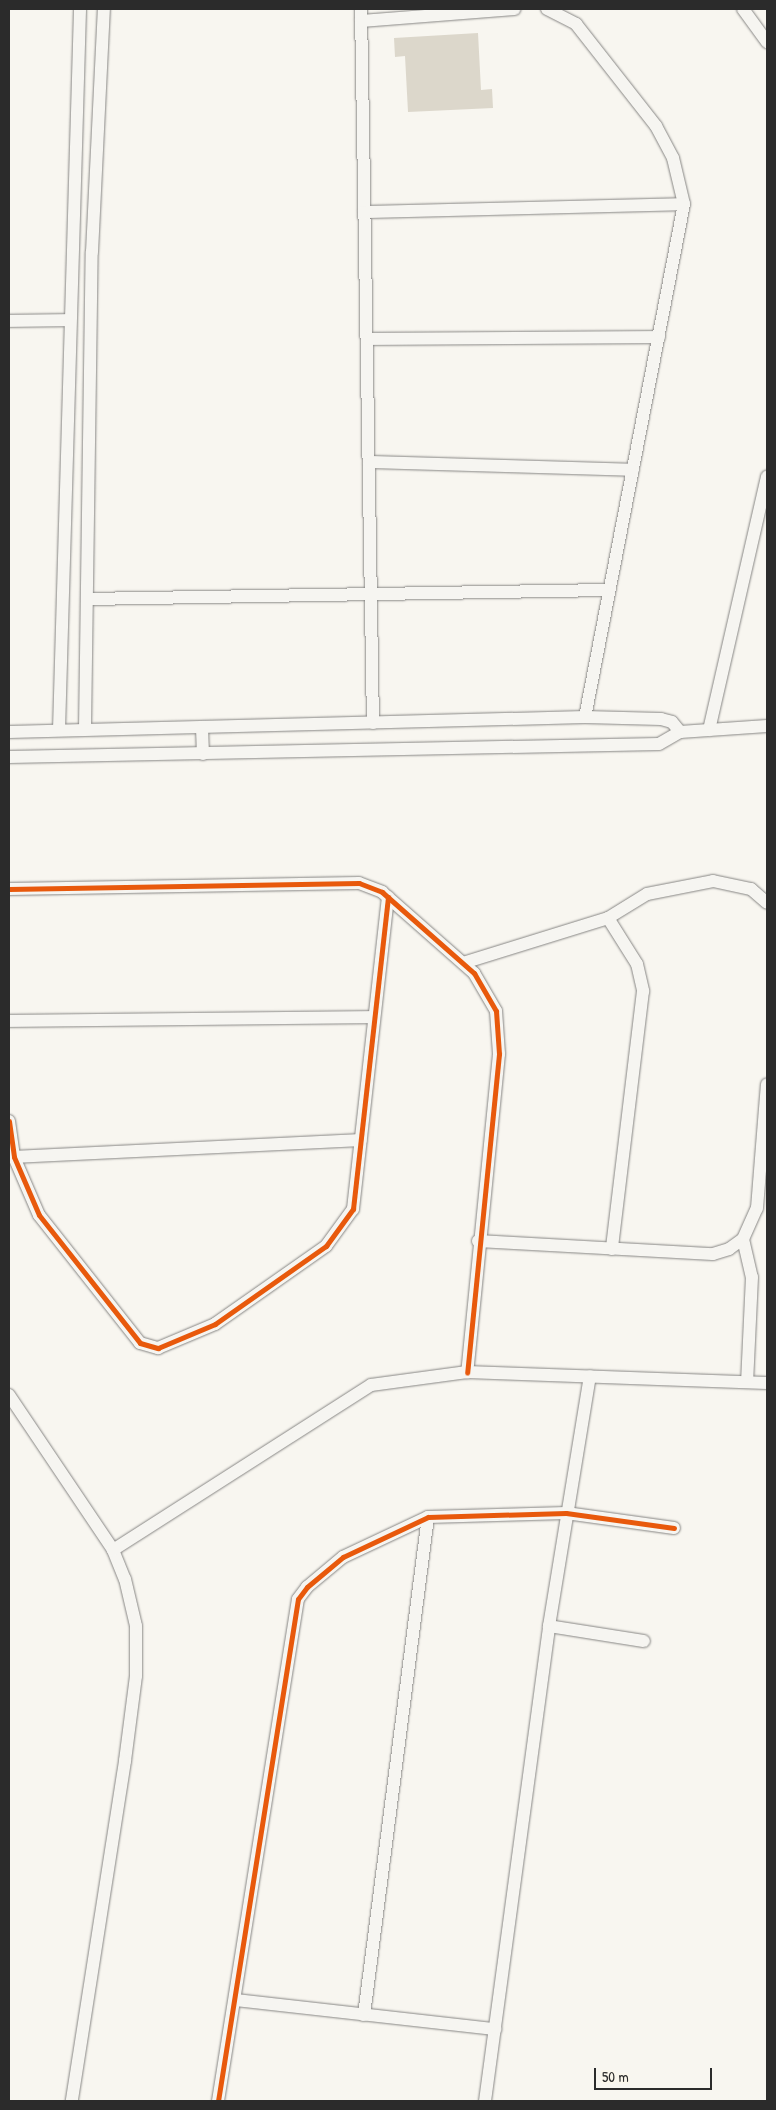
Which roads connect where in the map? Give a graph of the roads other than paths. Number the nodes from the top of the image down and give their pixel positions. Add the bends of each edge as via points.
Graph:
1 (80, 9) edge
2 (104, 9) edge
3 (515, 9) edge
4 (547, 9) edge
5 (742, 9) edge
6 (424, 12) edge
7 (361, 15) edge
8 (767, 42) edge
9 (684, 204) junction
10 (364, 212) junction
11 (70, 320) junction
12 (9, 321) edge
13 (659, 337) junction
14 (366, 340) junction
15 (368, 462) junction
16 (633, 470) junction
17 (767, 477) edge
18 (610, 590) junction
19 (371, 594) junction
20 (87, 599) junction
21 (585, 717) junction
22 (373, 722) junction
23 (767, 726) edge
24 (202, 727) junction
25 (59, 730) junction
26 (85, 730) junction
27 (709, 730) junction
28 (9, 732) edge
29 (680, 732) junction
30 (203, 754) junction
31 (9, 758) edge
32 (9, 890) edge
33 (388, 898) junction
34 (767, 903) edge
35 (608, 918) junction
36 (463, 963) junction
37 (374, 1017) junction
38 (9, 1021) edge
39 (767, 1084) edge
40 (9, 1121) edge
41 (360, 1140) junction
42 (14, 1157) junction
43 (743, 1239) junction
44 (478, 1242) junction
45 (612, 1249) junction
46 (467, 1372) junction
47 (590, 1376) junction
48 (747, 1382) junction
49 (767, 1383) edge
50 (9, 1395) edge
51 (13, 1410) edge
52 (566, 1513) junction
53 (428, 1517) junction
54 (674, 1528) dead end
55 (113, 1550) junction
56 (549, 1626) junction
57 (644, 1641) dead end
58 (235, 2000) junction
59 (364, 2015) junction
60 (495, 2029) junction
61 (72, 2101) edge
62 (218, 2101) edge
63 (485, 2101) edge

1 - 11 street
2 - 20 street via 92,252
3 - 6 street
4 - 9 street via 576,24 656,126 676,166
5 - 8 street
6 - 7 street
7 - 10 street
9 - 10 street
9 - 13 street
10 - 14 street
11 - 12 street
11 - 25 street
13 - 14 street
13 - 16 street
14 - 15 street
15 - 16 street
15 - 19 street
16 - 18 street
17 - 27 street
18 - 19 street
18 - 21 street
19 - 20 street
19 - 22 street
20 - 26 street
21 - 22 street
21 - 29 street via 662,719 672,722
22 - 24 street
23 - 27 street
24 - 26 street
24 - 30 street
25 - 26 street
25 - 28 street
27 - 29 street
29 - 30 street via 672,741 659,744
30 - 31 street
32 - 33 street via 359,883
33 - 36 street
33 - 37 street
34 - 35 street via 751,889 713,881 647,894
35 - 36 street
35 - 45 street via 636,964 643,992
36 - 44 street via 483,985 499,1026
37 - 38 street
37 - 41 street
39 - 43 street via 756,1208
40 - 42 street
41 - 42 street
41 - 42 street via 353,1209 334,1238 215,1324 152,1349 140,1343 48,1228 30,1199
43 - 45 street via 713,1254
43 - 48 street via 752,1277
44 - 45 street
44 - 46 street
46 - 47 street
46 - 55 street via 381,1383 357,1391
47 - 48 street
47 - 52 street
48 - 49 street
50 - 51 street
51 - 55 street
52 - 53 street
52 - 54 street
52 - 56 street
53 - 58 street via 343,1557 318,1575 298,1600
53 - 59 street
55 - 61 street via 132,1602 136,1676
56 - 57 street
56 - 60 street
58 - 59 street
58 - 62 street
59 - 60 street
60 - 63 street

